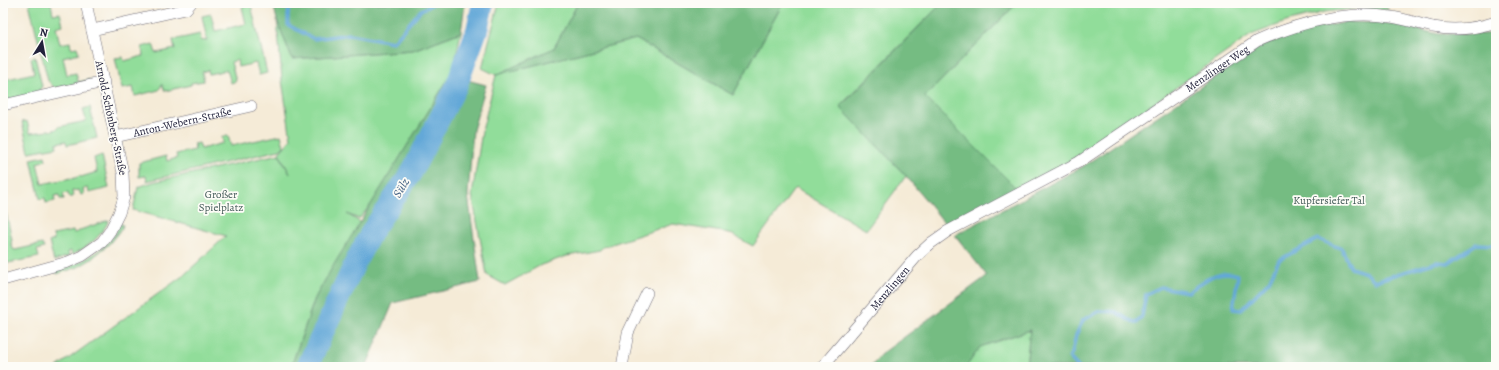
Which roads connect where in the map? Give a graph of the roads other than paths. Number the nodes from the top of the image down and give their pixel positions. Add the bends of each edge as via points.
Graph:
1 (86, 3) edge
2 (190, 3) edge
3 (1496, 22) edge
4 (92, 30) junction
5 (104, 82) junction
6 (3, 105) edge
7 (250, 106) dead end
8 (115, 137) junction
9 (968, 221) joint
10 (3, 280) edge
11 (647, 293) dead end
12 (622, 367) edge
13 (822, 367) edge

1 - 4 street, Arnold-Schönberg-Straße
2 - 4 street via 186,9
3 - 9 street, Menzlinger Weg via 1480,27 1452,29 1390,16 1367,15 1326,19 1281,31 1257,41 1230,58 1079,162
4 - 5 street, Arnold-Schönberg-Straße
5 - 6 street
5 - 8 street, Arnold-Schönberg-Straße
7 - 8 street, Anton-Webern-Straße
8 - 10 street, Arnold-Schönberg-Straße via 123,173 124,197 119,213 106,236 93,250 68,262
9 - 13 street, Menzlingen via 942,235 917,256
11 - 12 street via 628,333

